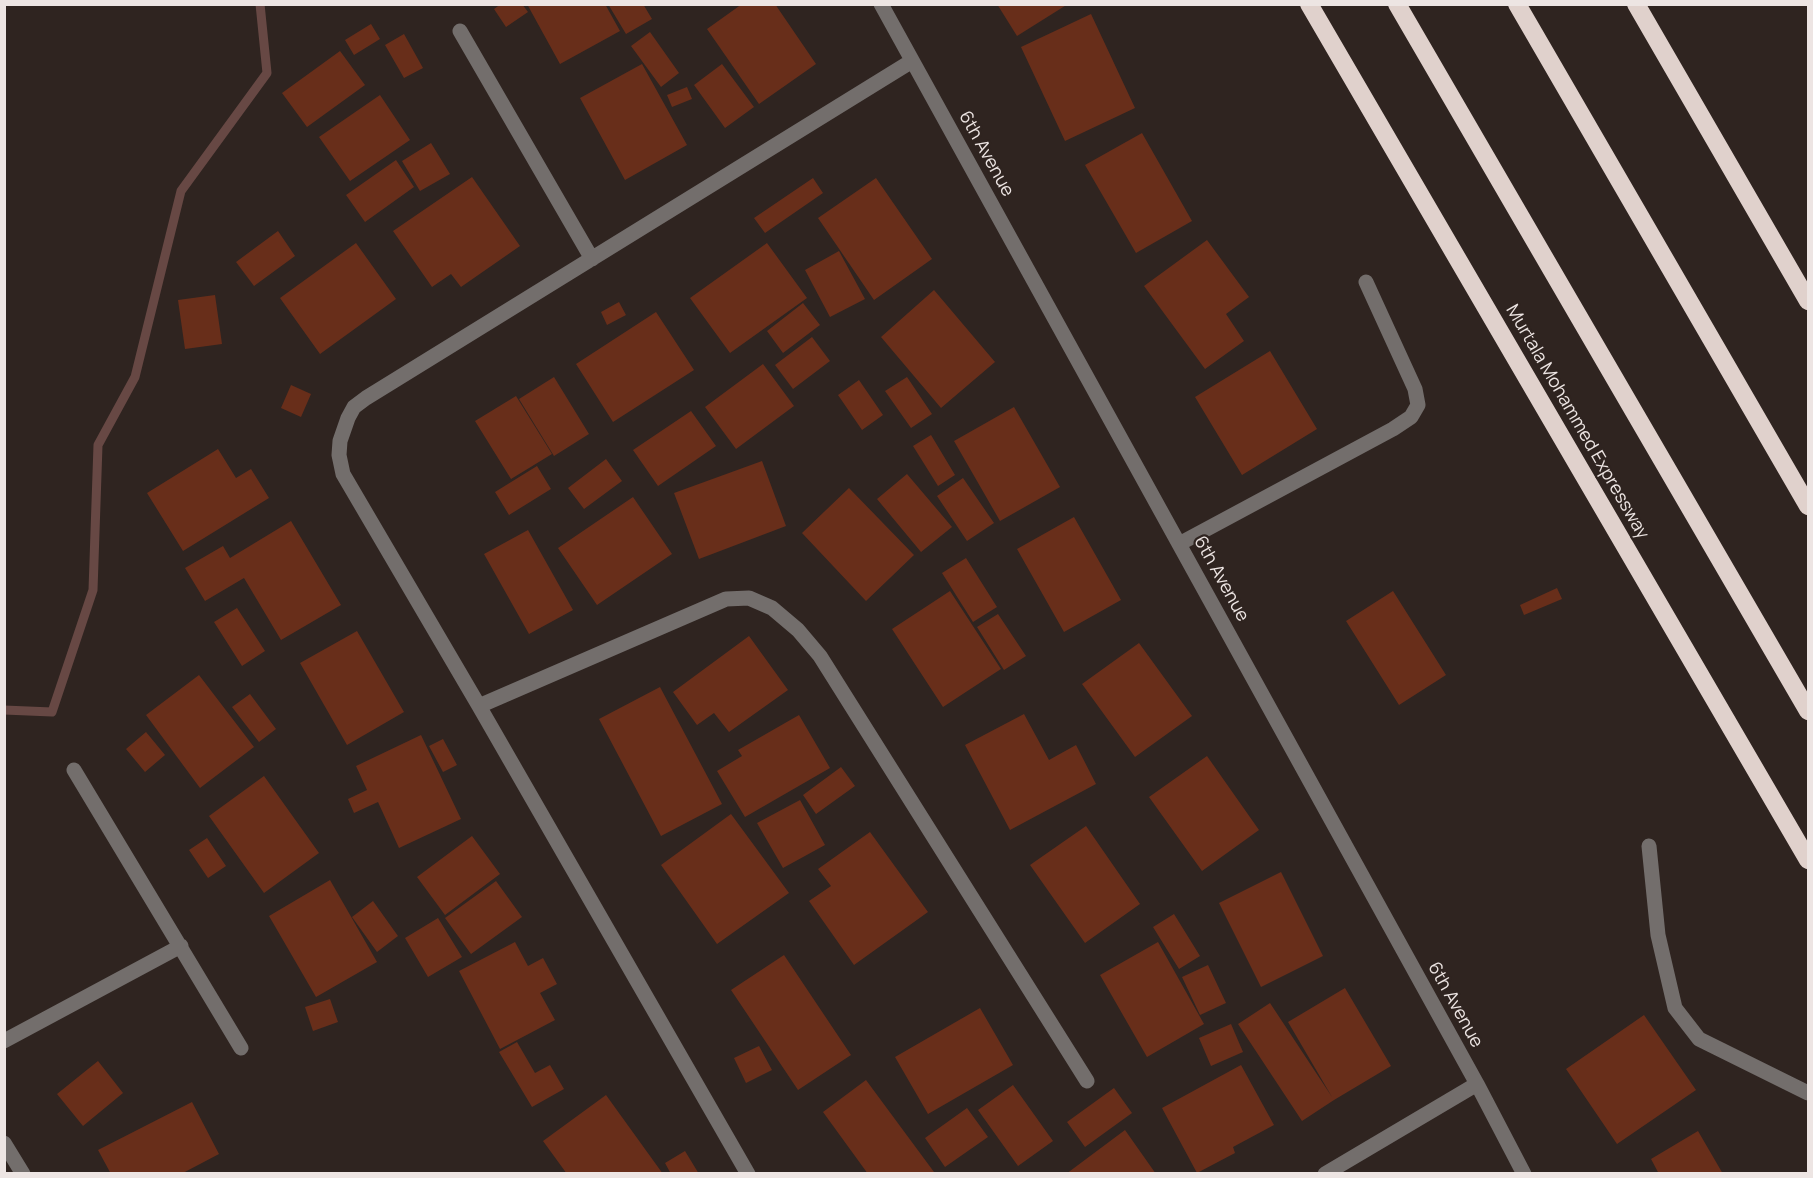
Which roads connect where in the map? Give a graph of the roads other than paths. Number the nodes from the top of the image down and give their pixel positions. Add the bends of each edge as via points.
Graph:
1 (881, 4) edge
2 (1309, 4) edge
3 (1397, 4) edge
4 (1517, 4) edge
5 (1636, 4) edge
6 (460, 30) dead end
7 (912, 61) junction
8 (592, 259) junction
9 (1366, 282) dead end
10 (1809, 301) edge
11 (1809, 506) edge
12 (1179, 544) junction
13 (479, 706) junction
14 (1809, 711) edge
15 (74, 770) dead end
16 (1649, 846) dead end
17 (1809, 860) edge
18 (181, 946) junction
19 (4, 1041) edge
20 (242, 1048) dead end
21 (1087, 1080) dead end
22 (1477, 1084) junction
23 (1809, 1093) edge
24 (4, 1143) edge
25 (23, 1173) edge
26 (748, 1173) edge
27 (1325, 1173) edge
28 (1524, 1173) edge

1 - 7 street, 6th Avenue
2 - 17 highway, Murtala Mohammed Expressway
3 - 14 highway
4 - 11 highway
5 - 10 highway
6 - 8 street
7 - 8 street
7 - 12 street, 6th Avenue
8 - 13 street via 366,398 354,407 343,429 339,455 342,474
9 - 12 street via 1415,389 1418,405 1411,417
12 - 22 street, 6th Avenue
13 - 21 street via 726,599 749,598 772,608 820,656
13 - 26 street
15 - 18 street
16 - 23 street via 1658,935 1675,1008 1699,1039
18 - 19 street
18 - 20 street
22 - 27 street
22 - 28 street, 6th Avenue
24 - 25 street

